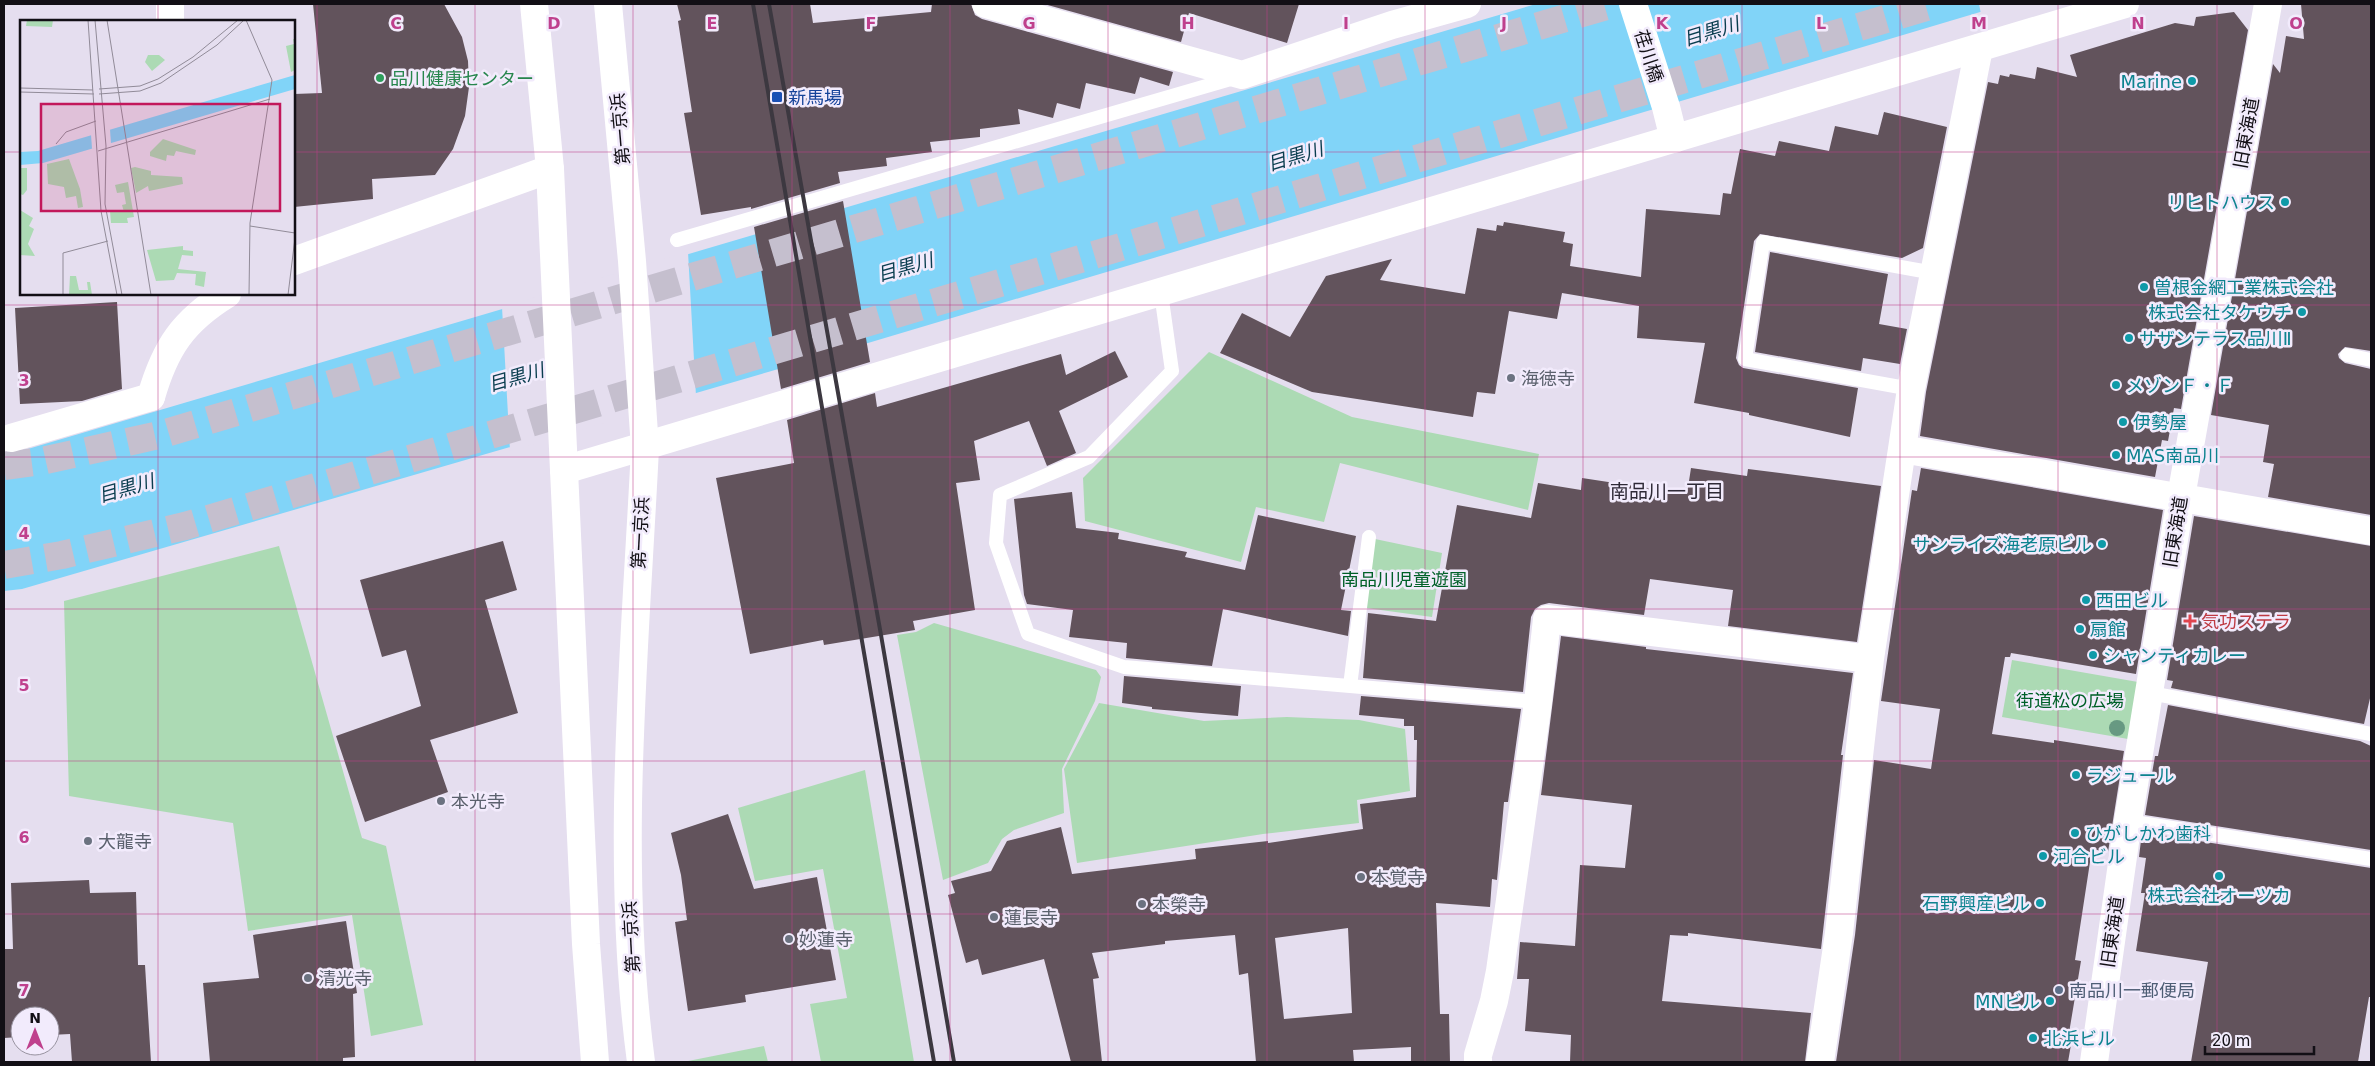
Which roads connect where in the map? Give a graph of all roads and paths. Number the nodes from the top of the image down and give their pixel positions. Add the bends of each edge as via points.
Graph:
1 (170, 4) edge
2 (534, 4) edge
3 (608, 4) edge
4 (986, 4) edge
5 (1467, 4) edge
6 (1633, 4) edge
7 (2125, 4) edge
8 (2268, 4) edge
9 (1396, 14) edge
10 (170, 20) edge
11 (1979, 48) junction
12 (1242, 75) junction
13 (1674, 140) junction
14 (550, 169) junction
15 (677, 240) dead end
16 (295, 261) edge
17 (1934, 273) junction
18 (1161, 293) junction
19 (215, 297) edge
20 (2347, 355) dead end
21 (2371, 360) edge
22 (1911, 389) junction
23 (11, 438) dead end
24 (644, 448) junction
25 (1902, 449) junction
26 (564, 470) junction
27 (2181, 497) junction
28 (2371, 531) edge
29 (1369, 537) dead end
30 (1870, 659) junction
31 (1350, 686) junction
32 (2150, 693) junction
33 (1538, 702) junction
34 (2371, 734) edge
35 (2128, 821) junction
36 (2371, 859) edge
37 (595, 1062) edge
38 (641, 1062) edge
39 (1478, 1062) edge
40 (1820, 1062) edge
41 (2094, 1062) edge

1 - 10 main road
2 - 14 main road
3 - 24 main road, 第一京浜 via 632,261
4 - 12 main road
5 - 9 main road
6 - 13 main road, 荏川橋
7 - 11 main road
8 - 27 main road, 旧東海道
9 - 12 main road
11 - 13 main road
11 - 17 main road
12 - 15 lane
13 - 18 main road
14 - 16 main road
14 - 26 main road
17 - 22 main road
17 - 22 lane via 1763,242 1745,358
18 - 24 main road
18 - 31 lane via 1172,371 1089,456 1000,495 996,543 1028,634 1124,666
19 - 23 main road via 181,330 159,368 151,397
20 - 21 lane
22 - 25 main road
24 - 26 main road
24 - 38 main road, 第一京浜 via 628,844 631,946
25 - 27 main road
25 - 30 main road
26 - 37 main road via 585,934
27 - 28 main road
27 - 32 main road, 旧東海道
29 - 31 lane
30 - 33 main road via 1547,619
30 - 40 main road via 1839,933
31 - 33 lane
32 - 34 lane
32 - 35 main road, 旧東海道
33 - 39 main road via 1500,971
35 - 36 lane
35 - 41 main road, 旧東海道

